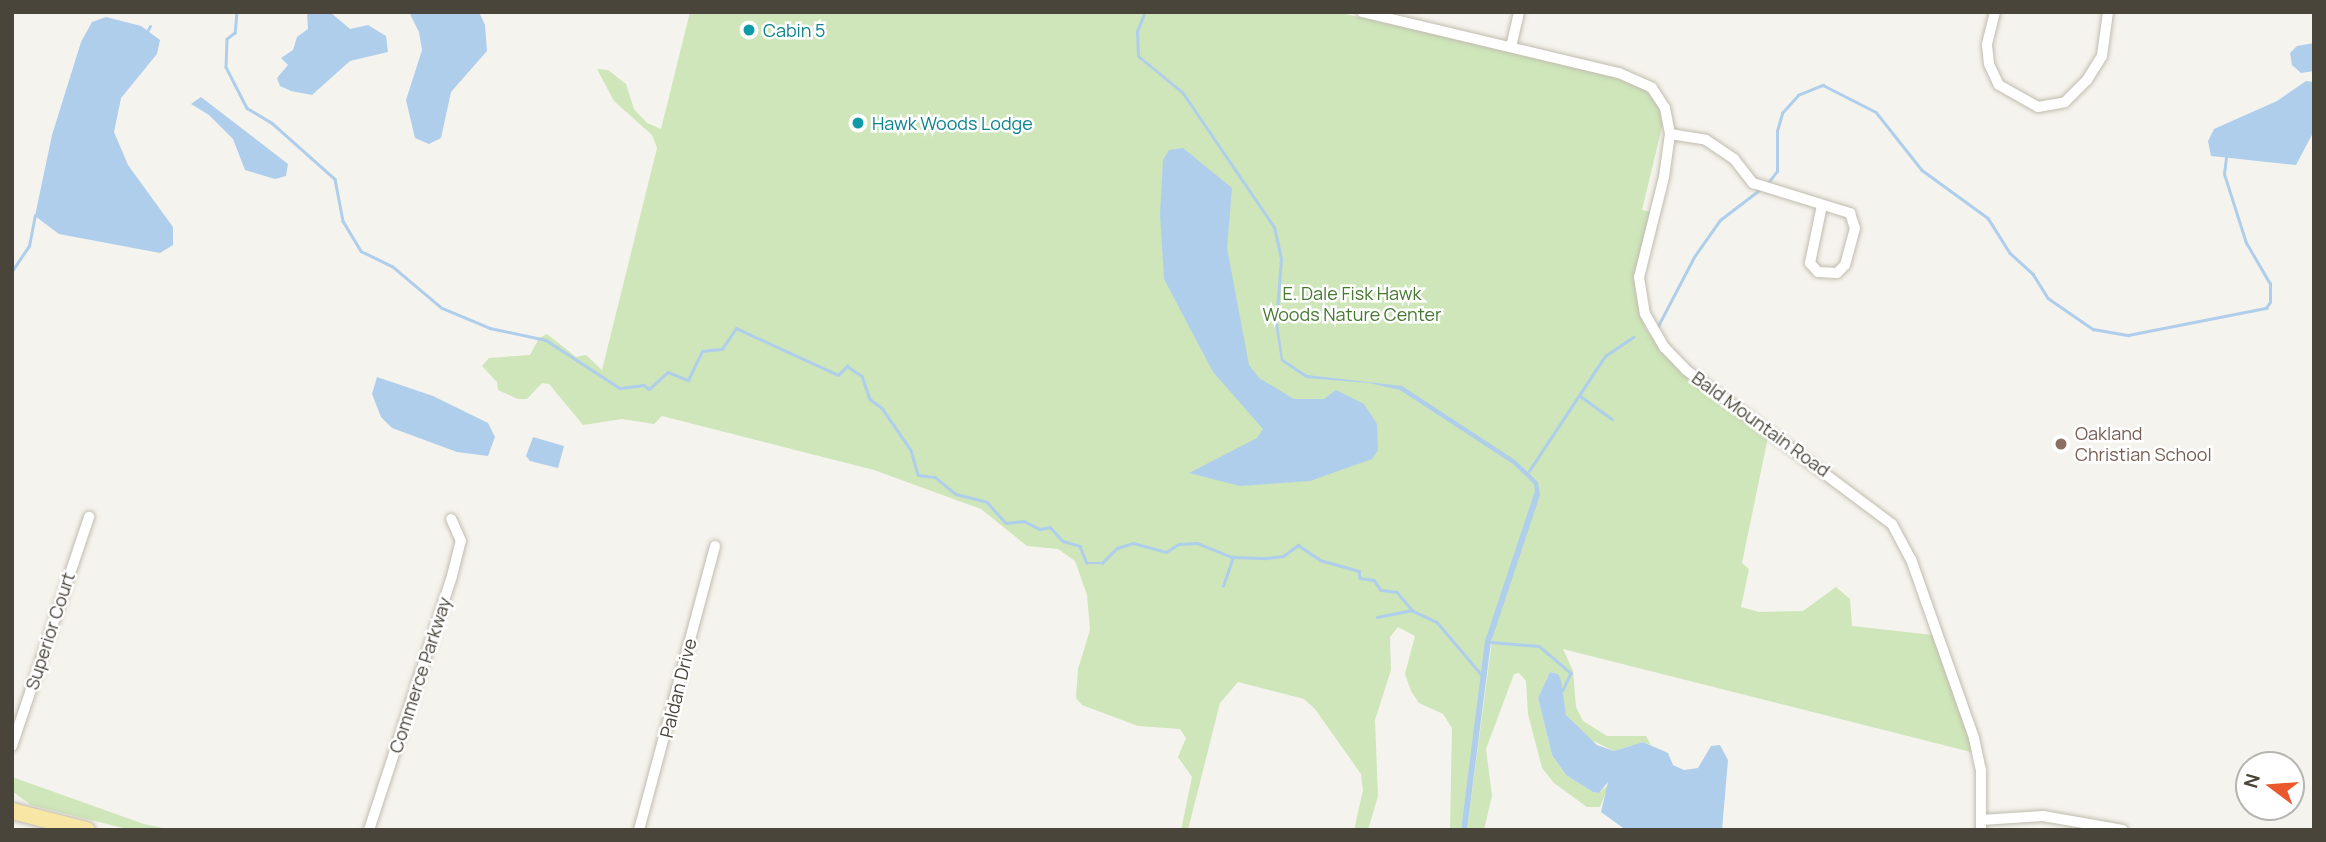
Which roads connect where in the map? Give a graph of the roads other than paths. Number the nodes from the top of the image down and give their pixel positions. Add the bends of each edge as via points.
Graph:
1 (1362, 12) edge
2 (1519, 12) edge
3 (1995, 12) edge
4 (2108, 12) edge
5 (1511, 47) junction
6 (1670, 134) junction
7 (1822, 205) junction
8 (89, 517) dead end
9 (451, 519) dead end
10 (715, 546) dead end
11 (12, 746) edge
12 (12, 811) edge
13 (1981, 825) edge
14 (87, 830) edge
15 (369, 830) edge
16 (639, 830) edge
17 (2123, 830) edge

1 - 5 street, Bald Mountain Road
2 - 5 street
3 - 4 street via 1987,45 1989,64 1999,85 2038,107 2065,102 2087,80 2102,56
5 - 6 street, Bald Mountain Road via 1641,81 1665,108
6 - 7 street via 1706,140 1734,159 1753,183
6 - 13 street, Bald Mountain Road via 1639,277 1645,314 1665,348 1686,370 1892,524 1911,559 1974,738 1981,770
7 - 7 street via 1810,262 1818,272 1837,273 1845,265 1855,228 1850,213
8 - 11 street, Superior Court
9 - 15 street, Commerce Parkway via 461,541 453,576
10 - 16 street, Paldan Drive
12 - 14 main road
13 - 17 street via 2043,816

